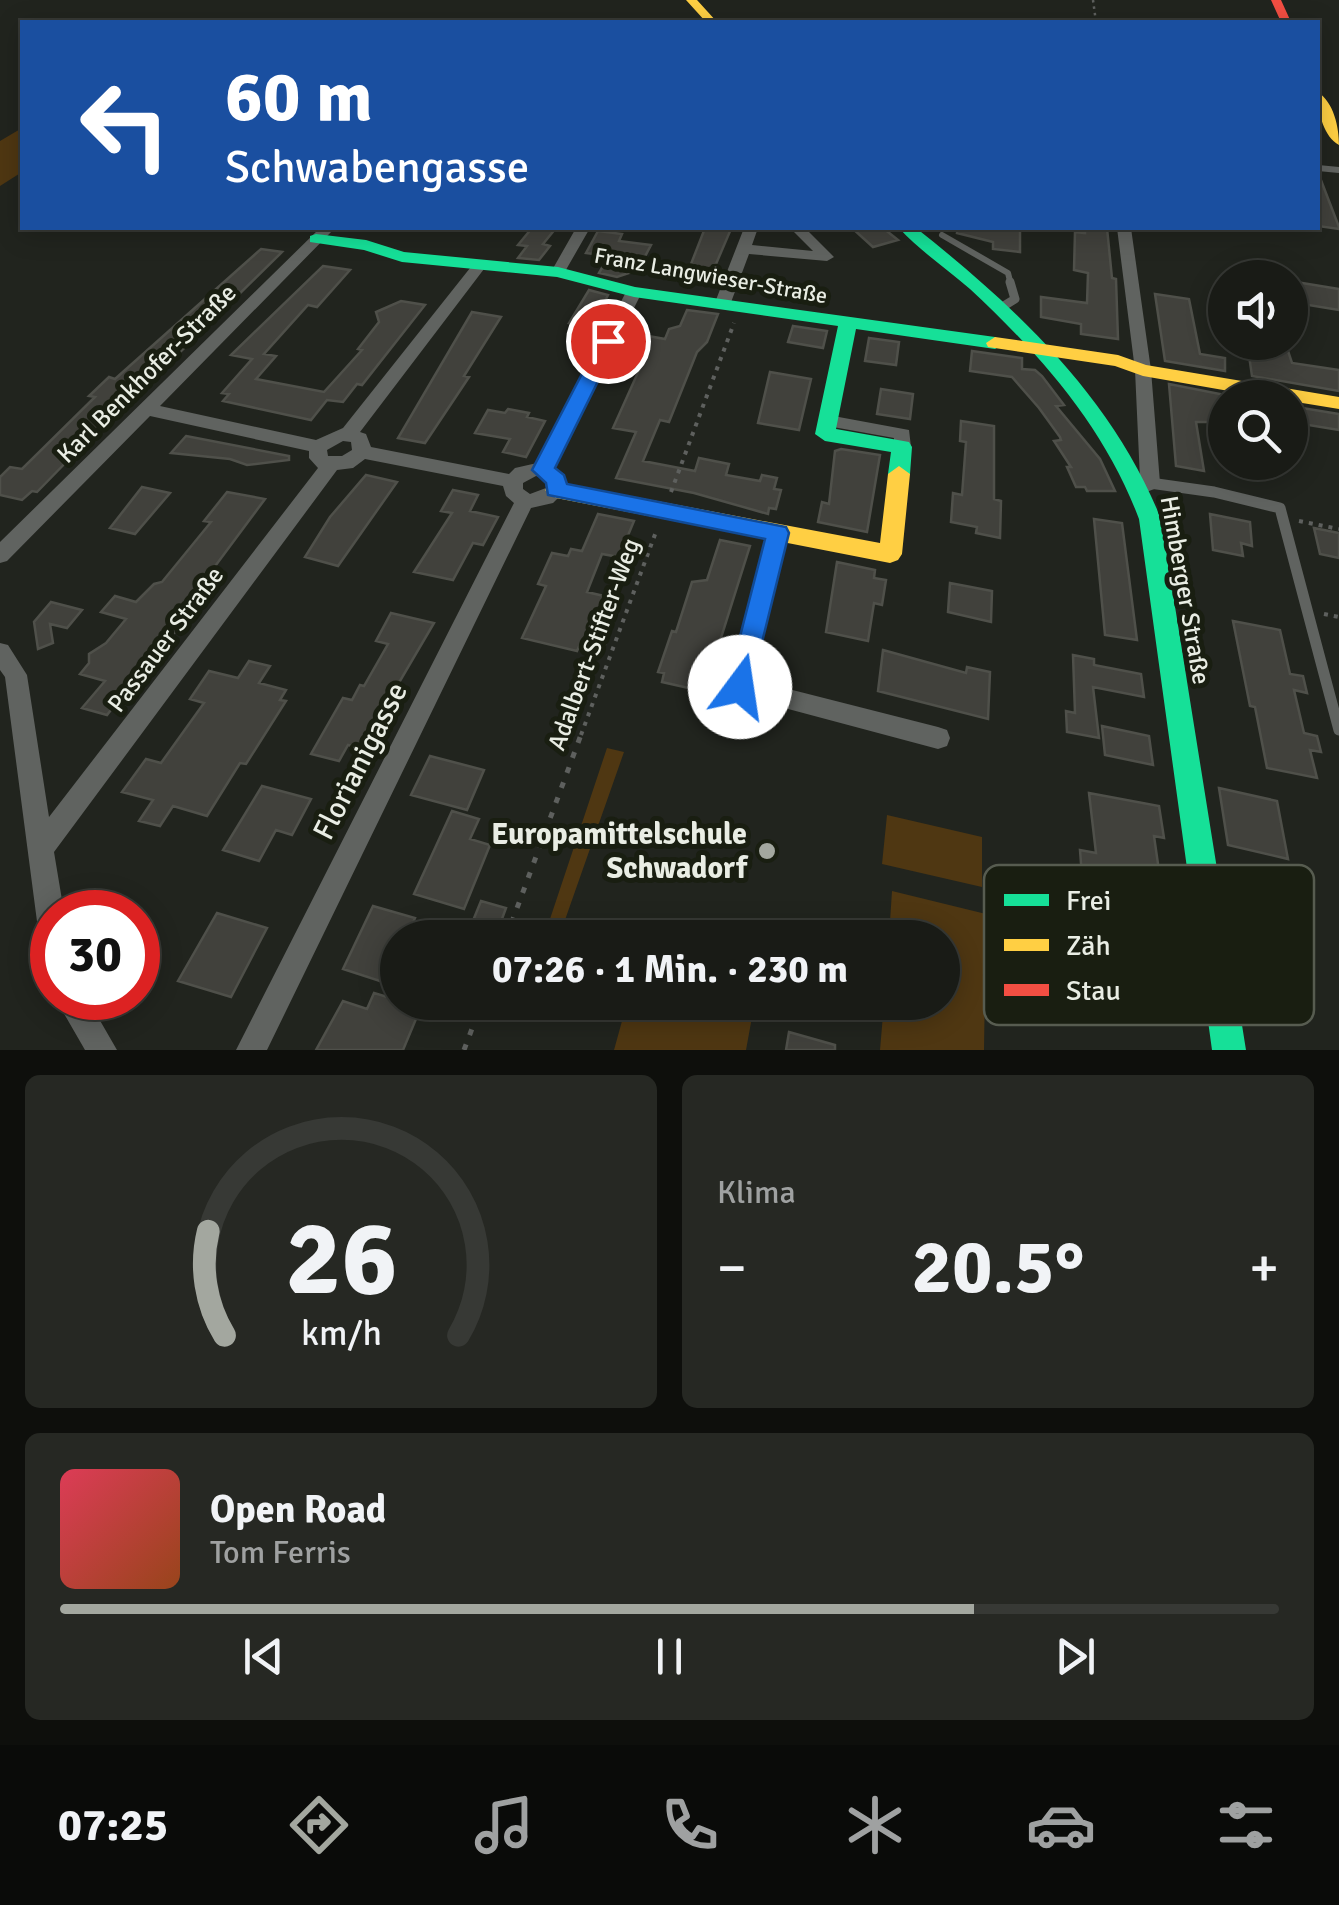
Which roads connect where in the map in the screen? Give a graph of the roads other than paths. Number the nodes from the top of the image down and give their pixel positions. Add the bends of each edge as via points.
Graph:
1 (691, 0) edge
2 (710, 20) edge
3 (1320, 100) edge
4 (1339, 141) edge
5 (582, 230) edge
6 (750, 230) edge
7 (799, 230) edge
8 (909, 230) edge
9 (1124, 230) edge
10 (322, 233) edge
11 (942, 235) dead end
12 (744, 249) junction
13 (479, 266) junction
14 (558, 272) junction
15 (634, 292) junction
16 (731, 307) junction
17 (1002, 307) junction
18 (848, 324) junction
19 (1040, 350) junction
20 (1143, 370) junction
21 (1339, 402) edge
22 (145, 409) junction
23 (348, 434) junction
24 (362, 452) junction
25 (324, 456) junction
26 (549, 480) junction
27 (1145, 485) junction
28 (519, 491) junction
29 (778, 533) junction
30 (0, 555) edge
31 (0, 652) edge
32 (1339, 730) edge
33 (938, 738) dead end
34 (43, 846) junction
35 (1201, 865) edge
36 (48, 890) edge
37 (84, 1020) edge
38 (1224, 1025) edge
39 (102, 1050) edge
40 (251, 1050) edge
41 (1228, 1050) edge

1 - 2 street
3 - 4 street
5 - 14 street
6 - 12 street
7 - 12 street via 827,257
8 - 17 street, Himberger Straße
9 - 20 street
10 - 13 street, Franz Langwieser-Straße via 402,257
10 - 22 street, Karl Benkhofer-Straße
11 - 17 lane via 1008,272 1015,299
12 - 16 street
13 - 14 street, Franz Langwieser-Straße
13 - 23 street
14 - 15 street, Franz Langwieser-Straße
15 - 16 street, Franz Langwieser-Straße
15 - 26 street
16 - 18 street, Franz Langwieser-Straße
17 - 19 street, Himberger Straße
18 - 19 street, Franz Langwieser-Straße
18 - 29 street via 825,434 902,448 890,554
19 - 20 street, Franz Langwieser-Straße
19 - 27 street, Himberger Straße
20 - 21 street, Franz Langwieser-Straße
20 - 27 street
22 - 25 street
22 - 30 street, Karl Benkhofer-Straße
23 - 24 street via 363,442
23 - 25 street via 335,435
24 - 25 street via 346,464
24 - 28 street
25 - 34 street, Passauer Straße
26 - 28 street via 541,500
26 - 28 street via 522,473
26 - 29 street
27 - 32 lane, Himberger Straße via 1280,508
27 - 35 street, Himberger Straße
28 - 40 street, Florianigasse
29 - 33 street via 740,687
31 - 34 street via 16,675
34 - 36 street
37 - 39 street
38 - 41 street, Himberger Straße

